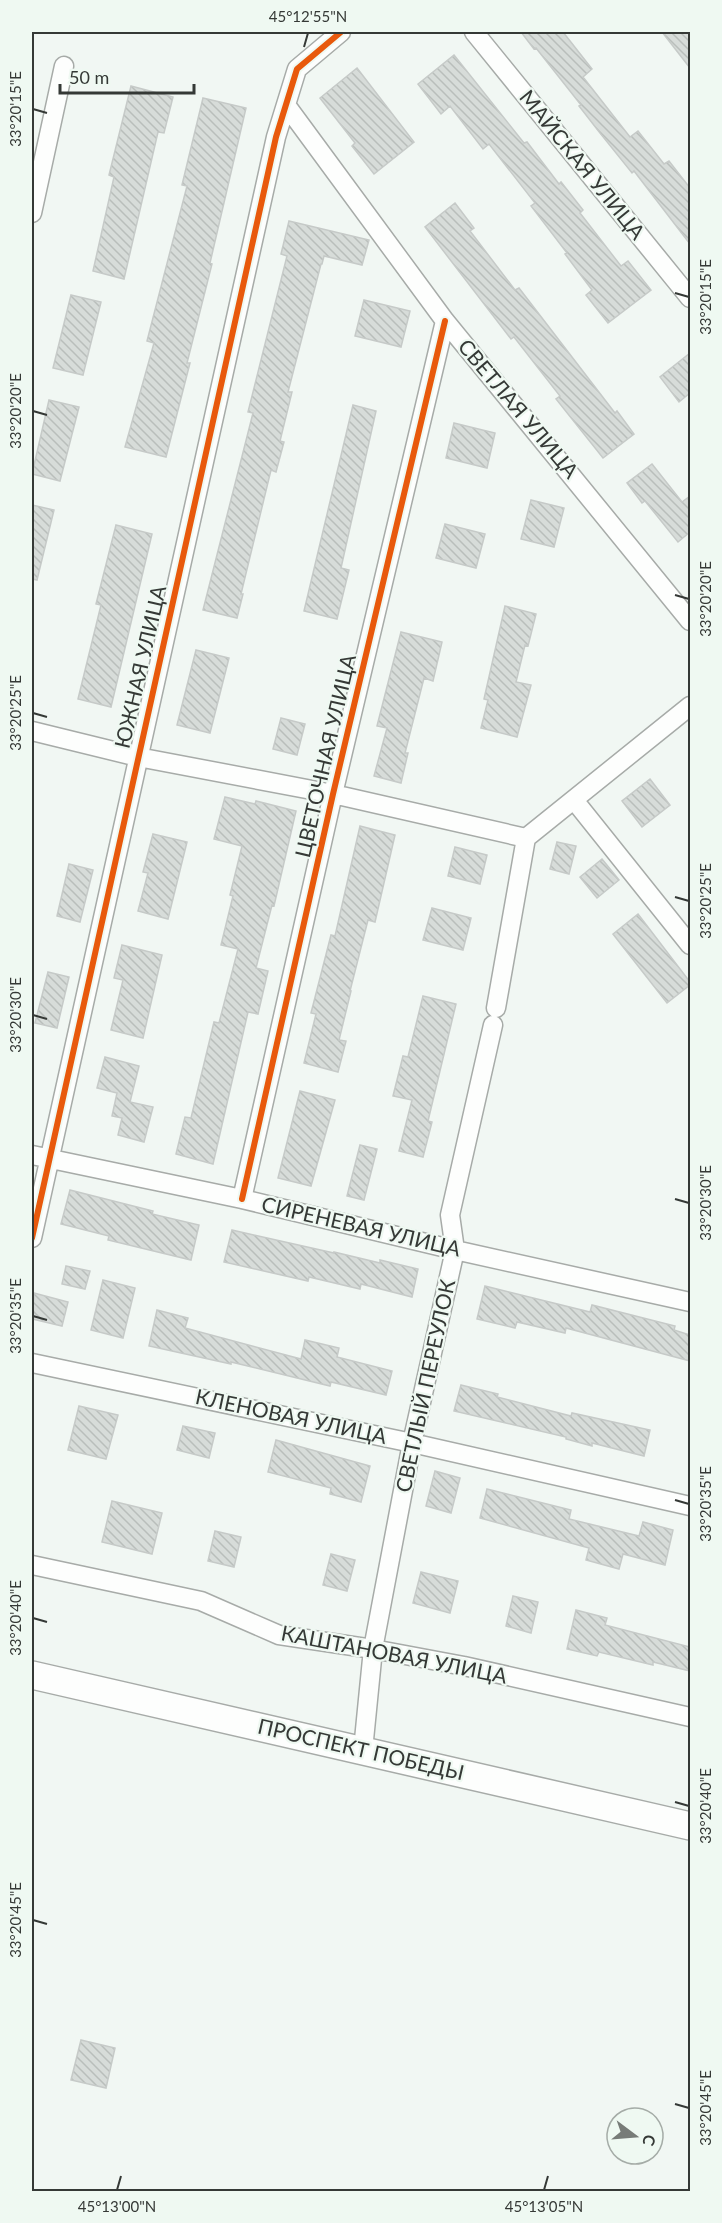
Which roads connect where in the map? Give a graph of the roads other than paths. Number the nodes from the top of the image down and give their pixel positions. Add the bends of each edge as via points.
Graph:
1 (341, 32) edge
2 (474, 32) edge
3 (64, 66) dead end
4 (286, 105) junction
5 (32, 213) edge
6 (690, 298) edge
7 (445, 321) junction
8 (690, 621) edge
9 (690, 706) edge
10 (32, 731) edge
11 (138, 756) junction
12 (333, 794) junction
13 (574, 800) junction
14 (526, 838) junction
15 (690, 945) edge
16 (40, 1157) edge
17 (242, 1198) junction
18 (32, 1238) edge
19 (455, 1250) junction
20 (690, 1302) edge
21 (32, 1363) edge
22 (412, 1443) junction
23 (690, 1506) edge
24 (32, 1565) edge
25 (373, 1649) junction
26 (32, 1675) edge
27 (690, 1716) edge
28 (363, 1750) junction
29 (690, 1826) edge

1 - 4 street, ЮЖНАЯ УЛИЦА via 297,69
2 - 6 street, МАЙСКАЯ УЛИЦА
3 - 5 street
4 - 7 street, СВЕТЛАЯ УЛИЦА
4 - 11 street, ЮЖНАЯ УЛИЦА
7 - 8 street, СВЕТЛАЯ УЛИЦА
7 - 12 street, ЦВЕТОЧНАЯ УЛИЦА
9 - 13 street
10 - 11 street
11 - 12 street
11 - 16 street, ЮЖНАЯ УЛИЦА
12 - 14 street
12 - 17 street, ЦВЕТОЧНАЯ УЛИЦА
13 - 14 street
13 - 15 street
14 - 19 street, СВЕТЛЫЙ ПЕРЕУЛОК via 495,1016 450,1215
16 - 17 street, СИРЕНЕВАЯ УЛИЦА
16 - 18 street, ЮЖНАЯ УЛИЦА
17 - 19 street, СИРЕНЕВАЯ УЛИЦА
19 - 20 street, СИРЕНЕВАЯ УЛИЦА
19 - 22 street, СВЕТЛЫЙ ПЕРЕУЛОК
21 - 22 street, КЛЕНОВАЯ УЛИЦА
22 - 23 street, КЛЕНОВАЯ УЛИЦА
22 - 25 street, СВЕТЛЫЙ ПЕРЕУЛОК
24 - 25 street, КАШТАНОВАЯ УЛИЦА via 201,1601 279,1635
25 - 27 street, КАШТАНОВАЯ УЛИЦА
25 - 28 street, СВЕТЛЫЙ ПЕРЕУЛОК
26 - 28 main road, ПРОСПЕКТ ПОБЕДЫ
28 - 29 main road, ПРОСПЕКТ ПОБЕДЫ

